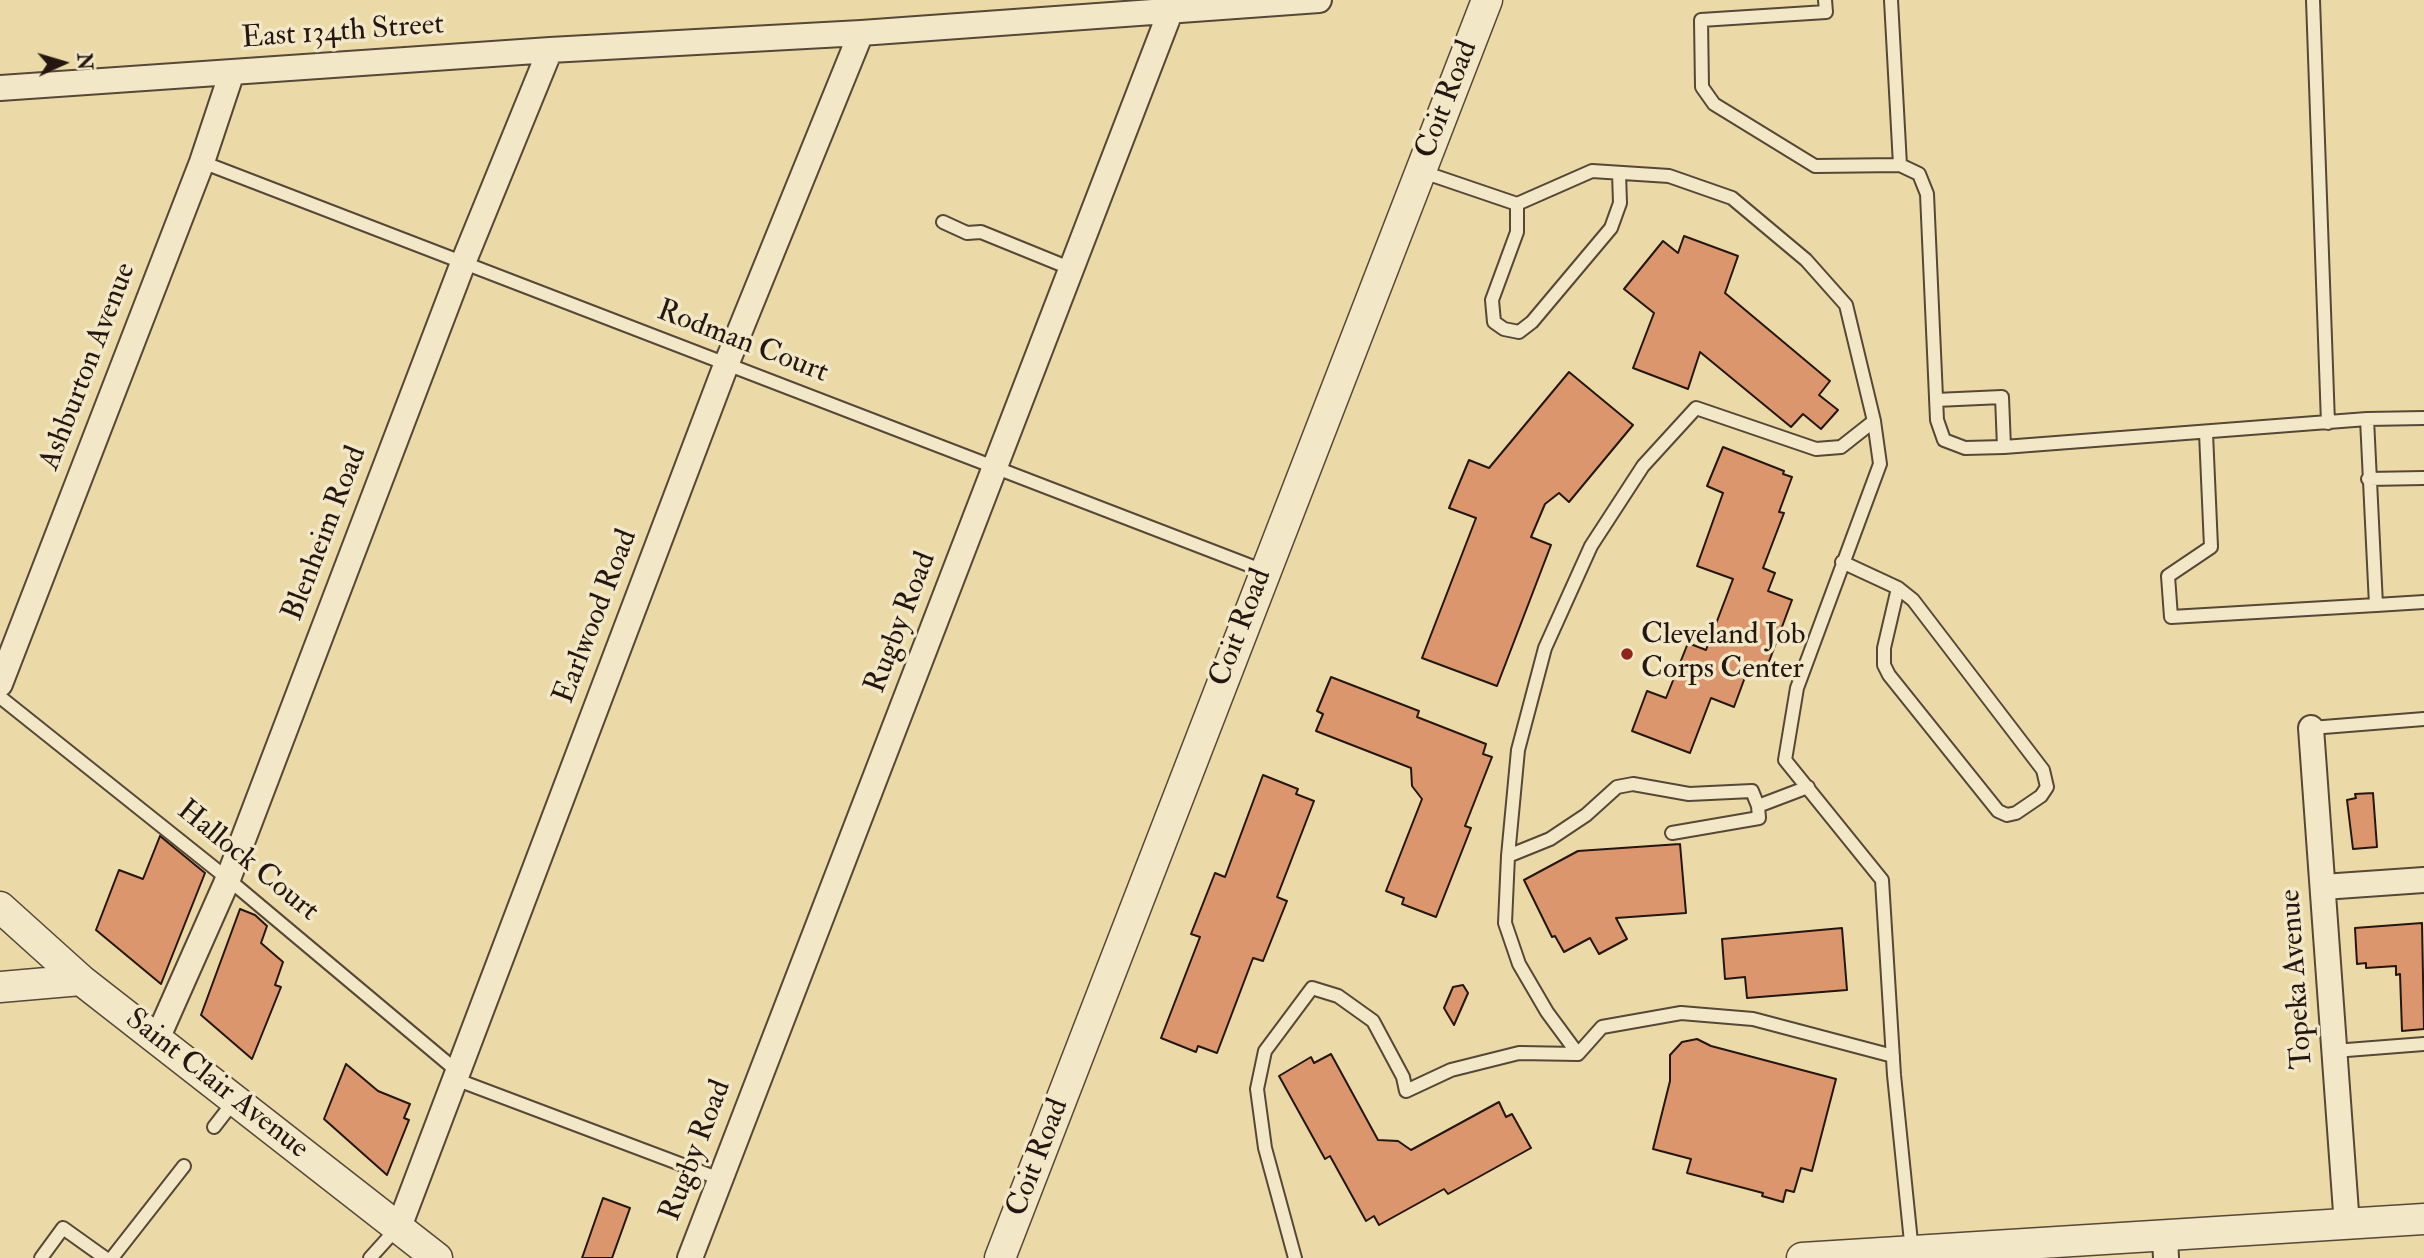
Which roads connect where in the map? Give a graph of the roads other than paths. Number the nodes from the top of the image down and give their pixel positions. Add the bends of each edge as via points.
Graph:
1 (1319, 0) edge
2 (1487, 0) edge
3 (1825, 0) edge
4 (1891, 0) edge
5 (2313, 0) edge
6 (1171, 10) junction
7 (861, 33) junction
8 (550, 50) junction
9 (232, 72) junction
10 (0, 88) edge
11 (202, 162) junction
12 (1900, 165) junction
13 (1420, 171) junction
14 (1619, 173) junction
15 (1517, 204) junction
16 (943, 222) dead end
17 (463, 263) junction
18 (1072, 269) junction
19 (726, 365) junction
20 (1937, 400) junction
21 (2424, 418) edge
22 (2367, 419) junction
23 (1874, 421) junction
24 (2328, 423) junction
25 (2206, 433) junction
26 (2004, 447) junction
27 (996, 468) junction
28 (2424, 478) edge
29 (2368, 479) junction
30 (1842, 562) junction
31 (1264, 571) junction
32 (1898, 588) junction
33 (2424, 602) edge
34 (2376, 604) junction
35 (0, 684) edge
36 (0, 697) edge
37 (2424, 719) edge
38 (2311, 728) joint
39 (1808, 787) junction
40 (1758, 806) junction
41 (1672, 833) dead end
42 (1508, 856) junction
43 (228, 879) junction
44 (2424, 880) edge
45 (2323, 887) junction
46 (0, 906) edge
47 (81, 980) junction
48 (0, 987) edge
49 (157, 1039) junction
50 (2424, 1044) edge
51 (2334, 1051) junction
52 (1578, 1054) junction
53 (1893, 1056) junction
54 (456, 1075) junction
55 (235, 1100) junction
56 (214, 1127) dead end
57 (184, 1166) dead end
58 (720, 1179) junction
59 (2424, 1219) edge
60 (2347, 1226) junction
61 (399, 1227) junction
62 (2166, 1248) edge
63 (1912, 1252) junction
64 (41, 1258) edge
65 (104, 1258) edge
66 (112, 1258) edge
67 (370, 1258) edge
68 (437, 1258) edge
69 (690, 1258) edge
70 (1000, 1258) edge
71 (1295, 1258) edge
72 (1802, 1258) edge

1 - 6 street, East 134th Street
2 - 13 street, Coit Road
3 - 12 lane via 1826,12 1701,20 1702,87 1714,104 1815,166
4 - 12 lane
5 - 24 lane
6 - 7 street, East 134th Street
6 - 18 street, Rugby Road
7 - 8 street, East 134th Street
7 - 19 street, Earlwood Road
8 - 9 street, East 134th Street
8 - 17 street, Blenheim Road
9 - 10 street, East 134th Street
9 - 11 street, Ashburton Avenue
11 - 17 lane, Rodman Court
11 - 35 street, Ashburton Avenue
12 - 20 lane via 1919,174 1927,194
13 - 15 lane
13 - 31 street, Coit Road
14 - 15 lane via 1592,171
14 - 15 lane via 1620,203 1611,228 1519,332 1494,321 1492,300 1517,232
14 - 23 lane via 1670,176 1732,198 1806,260 1846,305
16 - 18 lane via 967,233 981,232
17 - 19 lane, Rodman Court
17 - 43 street, Blenheim Road
18 - 27 street, Rugby Road
19 - 27 lane, Rodman Court
19 - 54 street, Earlwood Road
20 - 26 lane via 1944,440 1965,448
20 - 26 lane via 2002,397
21 - 22 lane
22 - 24 lane
22 - 29 lane
23 - 30 lane via 1880,464
23 - 42 lane via 1841,447 1816,449 1696,408 1643,466 1591,546 1545,648 1518,750
24 - 25 lane
25 - 26 lane
25 - 34 lane via 2211,547 2168,576 2171,617
27 - 31 lane, Rodman Court
27 - 58 street, Rugby Road
28 - 29 lane
29 - 34 lane
30 - 32 lane
30 - 39 lane via 1797,688 1785,760
31 - 70 street, Coit Road
32 - 32 lane via 1929,617 2047,777 2041,796 2016,813 1998,811 1889,675 1884,648
33 - 34 lane
36 - 43 lane, Hallock Court
37 - 38 lane
38 - 45 street, Topeka Avenue
39 - 40 lane
39 - 53 lane via 1882,880
40 - 41 lane via 1759,818
40 - 42 lane via 1752,791 1689,794 1633,784 1617,787 1550,839
42 - 52 lane via 1505,923 1519,964
43 - 49 street, Blenheim Road
43 - 54 lane, Hallock Court
44 - 45 street
45 - 51 street, Topeka Avenue
46 - 47 street, Saint Clair Avenue
47 - 48 street
47 - 49 street, Saint Clair Avenue
49 - 55 street, Saint Clair Avenue
50 - 51 lane
51 - 60 street, Topeka Avenue
52 - 53 lane via 1602,1027 1681,1013 1753,1019
52 - 71 lane via 1519,1053 1451,1070 1406,1091 1373,1021 1338,996 1312,988 1265,1051 1257,1089 1265,1148
53 - 63 lane
54 - 58 lane, Hallock Court
54 - 61 street, Earlwood Road
55 - 56 lane
55 - 61 street, Saint Clair Avenue
57 - 66 lane
58 - 69 street, Rugby Road
59 - 60 street
60 - 62 street
61 - 67 lane
61 - 68 street, Saint Clair Avenue
62 - 63 street
63 - 72 street
64 - 65 lane via 63,1228

